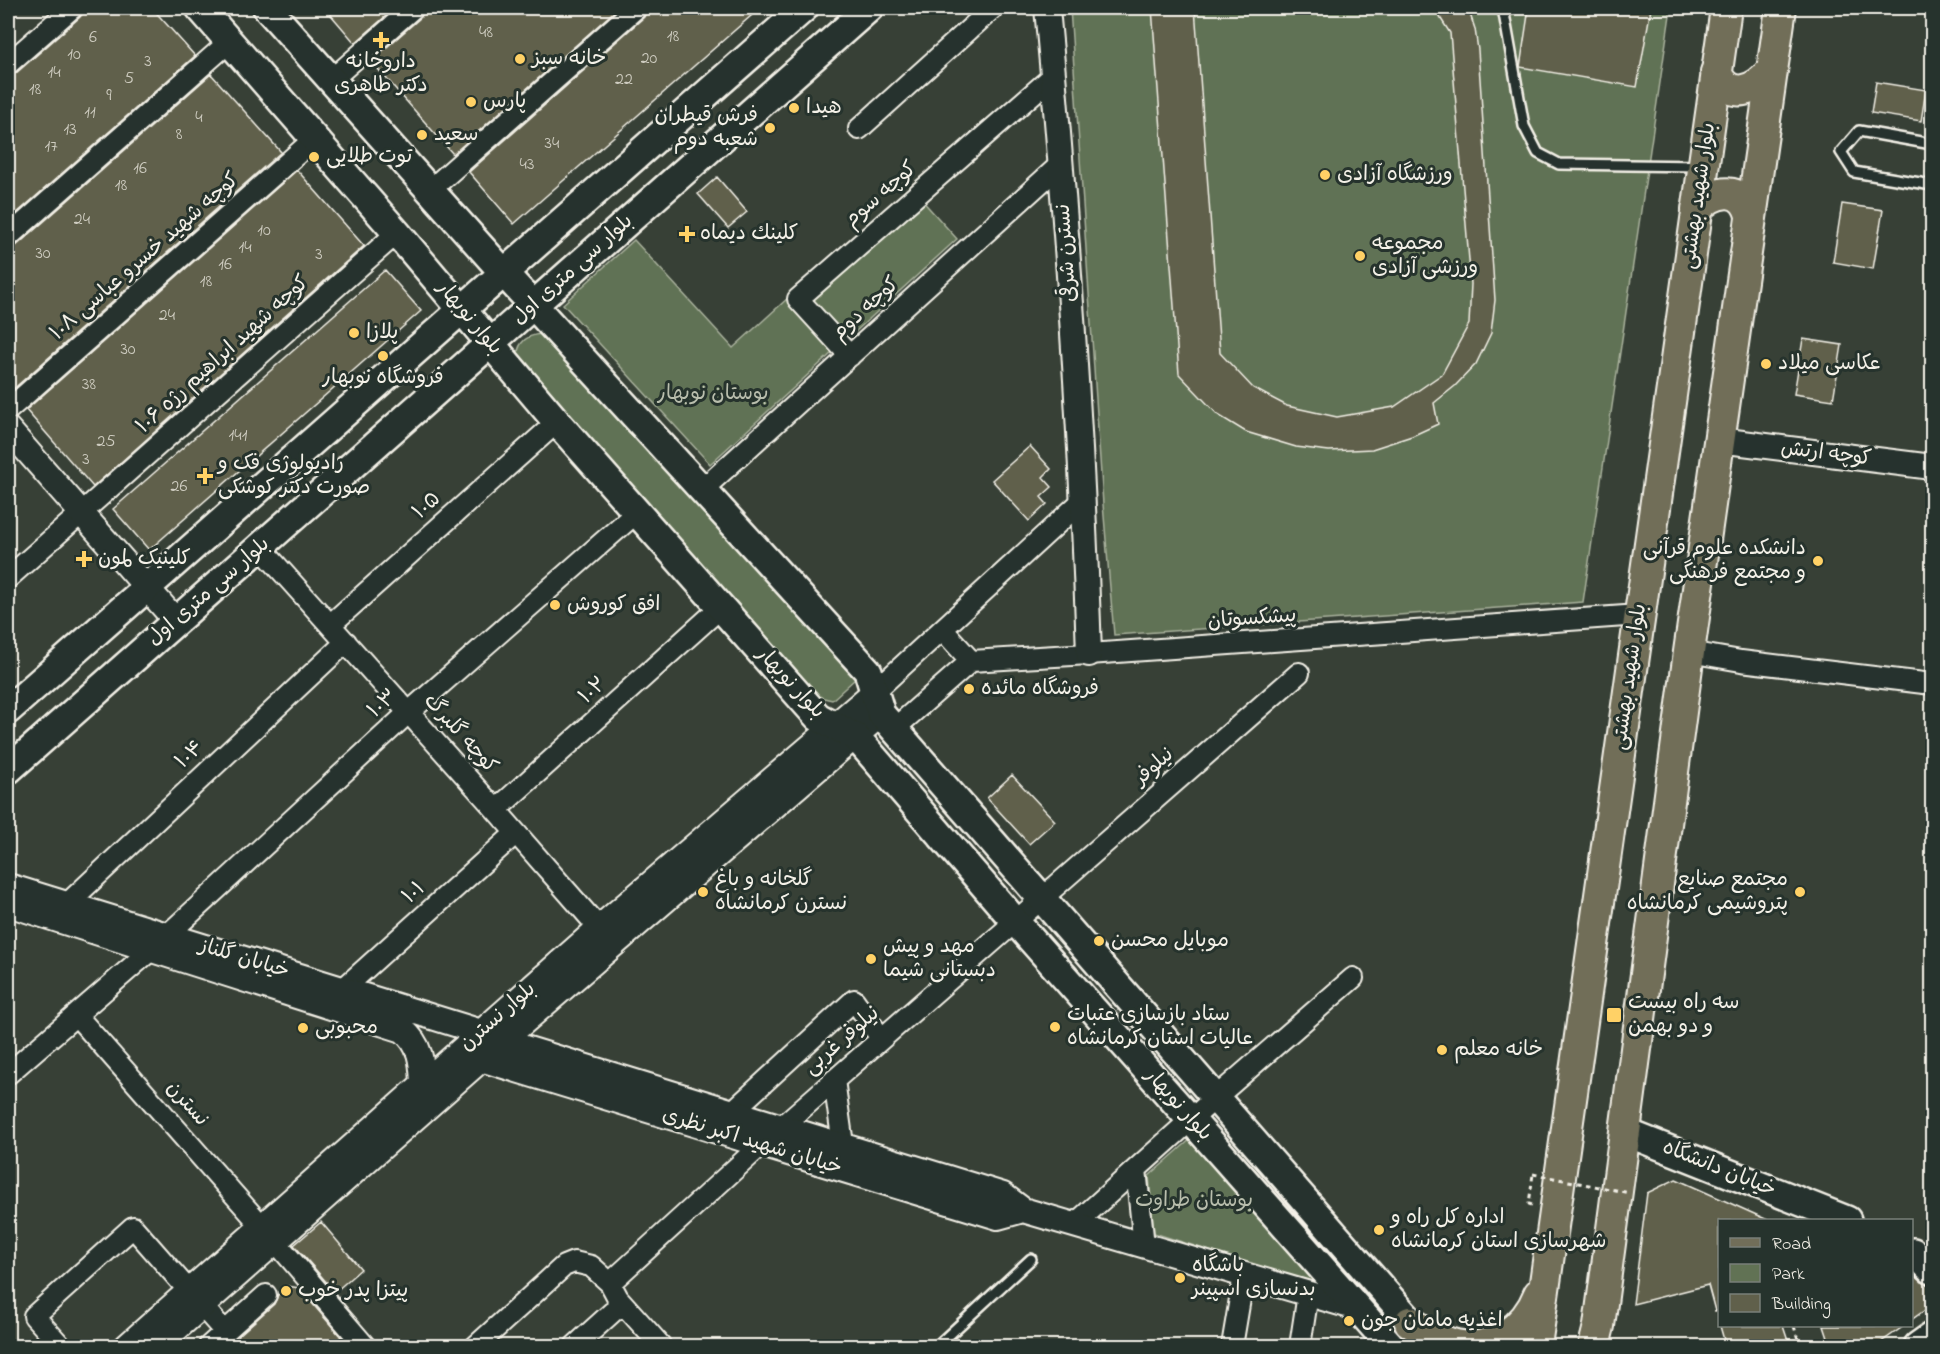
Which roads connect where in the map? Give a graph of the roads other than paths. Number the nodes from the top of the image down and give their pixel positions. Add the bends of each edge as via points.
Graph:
1 (72, 8) edge
2 (200, 8) edge
3 (267, 8) edge
4 (413, 8) edge
5 (636, 8) edge
6 (804, 8) edge
7 (869, 8) edge
8 (993, 8) edge
9 (1047, 8) edge
10 (1503, 8) edge
11 (1726, 8) edge
12 (1781, 8) edge
13 (229, 42) junction
14 (8, 64) edge
15 (1772, 70) junction
16 (1716, 72) junction
17 (1053, 76) junction
18 (331, 80) junction
19 (859, 129) dead end
20 (313, 140) junction
21 (1932, 144) edge
22 (1061, 164) junction
23 (1703, 166) junction
24 (1932, 185) edge
25 (430, 190) junction
26 (1697, 209) junction
27 (1751, 216) junction
28 (397, 233) junction
29 (8, 237) edge
30 (503, 272) junction
31 (534, 305) junction
32 (461, 309) junction
33 (490, 344) junction
34 (850, 356) junction
35 (8, 410) edge
36 (557, 422) junction
37 (8, 429) edge
38 (1719, 441) junction
39 (1932, 467) edge
40 (703, 489) junction
41 (1084, 499) junction
42 (637, 512) junction
43 (82, 513) junction
44 (260, 547) junction
45 (8, 578) edge
46 (147, 587) junction
47 (721, 607) junction
48 (1639, 615) junction
49 (176, 621) junction
50 (330, 625) junction
51 (943, 630) junction
52 (346, 642) junction
53 (1689, 652) junction
54 (1089, 654) junction
55 (970, 661) junction
56 (1299, 673) dead end
57 (1932, 684) edge
58 (8, 710) edge
59 (883, 712) junction
60 (408, 713) junction
61 (845, 732) junction
62 (8, 770) edge
63 (496, 810) junction
64 (516, 833) junction
65 (8, 886) edge
66 (1040, 898) junction
67 (66, 903) junction
68 (8, 904) edge
69 (1014, 921) junction
70 (599, 928) junction
71 (158, 942) junction
72 (1353, 978) dead end
73 (343, 989) junction
74 (76, 1015) junction
75 (491, 1037) junction
76 (881, 1038) junction
77 (481, 1059) junction
78 (8, 1074) edge
79 (834, 1080) junction
80 (423, 1083) junction
81 (1215, 1098) junction
82 (731, 1112) junction
83 (1191, 1119) junction
84 (781, 1127) junction
85 (713, 1130) junction
86 (1625, 1132) junction
87 (761, 1145) junction
88 (843, 1146) junction
89 (1137, 1169) junction
90 (847, 1171) junction
91 (1023, 1210) junction
92 (1842, 1219) edge
93 (1074, 1225) junction
94 (268, 1233) junction
95 (1144, 1245) junction
96 (1031, 1259) dead end
97 (1545, 1274) junction
98 (1244, 1275) junction
99 (614, 1290) junction
100 (1308, 1294) junction
101 (266, 1295) dead end
102 (196, 1298) junction
103 (1357, 1308) junction
104 (1410, 1322) junction
105 (225, 1332) junction
106 (1932, 1336) edge
107 (1594, 1340) edge
108 (1385, 1344) edge
109 (61, 1347) edge
110 (127, 1347) edge
111 (157, 1347) edge
112 (208, 1347) edge
113 (365, 1347) edge
114 (476, 1347) edge
115 (575, 1347) edge
116 (661, 1347) edge
117 (937, 1347) edge
118 (1232, 1347) edge
119 (1300, 1347) edge
120 (1434, 1347) edge
121 (1536, 1347) edge
122 (1918, 1347) edge

1 - 14 street
2 - 13 main road, بلوار نوبهار
3 - 18 main road, بلوار نوبهار
4 - 18 street
5 - 25 street
6 - 30 main road, بلوار سی متری اول
7 - 31 main road, بلوار سی متری اول
8 - 19 street
9 - 17 street, نسترن شرقی
10 - 23 lane via 1524,126 1538,153 1559,164
11 - 16 main road, بلوار شهید بهشتی
12 - 15 main road
13 - 20 main road, بلوار نوبهار
13 - 29 street
15 - 16 main road via 1749,90 1732,89 1720,81
15 - 27 main road
16 - 23 main road, بلوار شهید بهشتی
17 - 22 street, نسترن شرقی
17 - 34 street, کوچه سوم via 798,300
18 - 25 main road, بلوار نوبهار
20 - 28 main road, بلوار نوبهار
20 - 35 street, کوچه شهید خسرو عباسی ۱۰۸
21 - 24 lane via 1859,131 1840,152 1854,172
22 - 34 street, کوچه دوم
22 - 41 street, نسترن شرقی
23 - 26 main road, بلوار شهید بهشتی
25 - 30 main road, بلوار نوبهار
26 - 27 main road via 1714,196 1730,193 1743,199
26 - 48 main road, بلوار شهید بهشتی
27 - 38 main road
28 - 32 main road, بلوار نوبهار
28 - 43 street, کوچه شهید ابراهیم رژه ۱۰۶
30 - 31 main road, بلوار نوبهار
30 - 32 main road, بلوار سی متری اول
31 - 33 main road, بلوار سی متری اول
31 - 40 main road, بلوار نوبهار
32 - 33 main road, بلوار نوبهار
32 - 46 main road, بلوار سی متری اول
33 - 36 main road, بلوار نوبهار
33 - 44 main road, بلوار سی متری اول
34 - 40 street, کوچه دوم
36 - 42 main road, بلوار نوبهار
36 - 50 street, ۱۰۵
37 - 43 street
38 - 39 street, کوچه ارتش
38 - 53 main road
40 - 59 main road, بلوار نوبهار via 868,671
41 - 51 street
41 - 54 street, نسترن شرقی
42 - 47 main road, بلوار نوبهار
42 - 60 street, ۱۰۳
43 - 45 street, کوچه شهید ابراهیم رژه ۱۰۶
43 - 46 street
44 - 49 main road, بلوار سی متری اول
44 - 50 street, کوچه گلبرگ
46 - 49 street
46 - 58 main road, بلوار سی متری اول
47 - 61 main road, بلوار نوبهار via 818,717
47 - 63 street, ۱۰۲
48 - 54 street, پیشکسوتان
48 - 97 main road, بلوار شهید بهشتی
49 - 62 main road, بلوار سی متری اول
50 - 52 street, کوچه گلبرگ
51 - 55 street
51 - 59 street
52 - 60 street, کوچه گلبرگ
52 - 67 street, ۱۰۴
53 - 57 street
53 - 86 main road
54 - 55 street, پیشکسوتان
55 - 59 street
56 - 66 street, نیلوفر
59 - 61 street, بلوار نسترن
59 - 66 main road, بلوار نوبهار
60 - 63 street, کوچه گلبرگ
60 - 71 street, ۱۰۳
61 - 69 main road, بلوار نوبهار
61 - 70 street, بلوار نسترن
61 - 75 street, بلوار نسترن
63 - 64 street, کوچه گلبرگ
64 - 70 street, کوچه گلبرگ
64 - 73 street, ۱۰۱
65 - 67 street, خیابان گلناز
66 - 69 street, نیلوفر
66 - 81 main road, بلوار نوبهار
67 - 71 street, خیابان گلناز
68 - 71 street, خیابان گلناز
69 - 76 street, نیلوفر غربی
69 - 83 main road, بلوار نوبهار
70 - 75 street, بلوار نسترن
71 - 73 street, خیابان گلناز
71 - 74 street, ۱۰۳
71 - 80 street, خیابان گلناز via 403,1030 418,1048
72 - 81 street
73 - 75 street, خیابان گلناز
74 - 78 street, ۱۰۳
74 - 94 street, نسترن
75 - 77 street, بلوار نسترن
75 - 80 street, بلوار نسترن
75 - 82 street, خیابان شهید اکبر نظری
76 - 79 street, نیلوفر غربی
76 - 82 street via 854,1000
77 - 85 street, خیابان شهید اکبر نظری
77 - 94 street, بلوار نسترن
79 - 84 street, نیلوفر غربی
79 - 88 street
80 - 94 street, بلوار نسترن
81 - 83 street
81 - 104 main road, بلوار نوبهار
82 - 84 street, خیابان شهید اکبر نظری
82 - 85 street
83 - 89 street
83 - 103 main road, بلوار نوبهار
84 - 87 street, نیلوفر غربی
84 - 88 street, خیابان شهید اکبر نظری
85 - 87 street, خیابان شهید اکبر نظری
86 - 92 main road, خیابان دانشگاه
86 - 107 main road
87 - 90 street, خیابان شهید اکبر نظری
87 - 99 street, نیلوفر غربی
88 - 90 street
88 - 91 street, خیابان شهید اکبر نظری via 1003,1195
89 - 93 street
89 - 95 street
90 - 91 street, خیابان شهید اکبر نظری via 998,1216
91 - 93 street, خیابان شهید اکبر نظری
93 - 95 street, خیابان شهید اکبر نظری
94 - 102 street, بلوار نسترن
94 - 113 street, نسترن
95 - 98 street, خیابان شهید اکبر نظری
96 - 117 lane
97 - 104 main road via 1525,1320 1489,1343 1455,1345
97 - 121 main road, بلوار شهید بهشتی
98 - 100 street, خیابان شهید اکبر نظری
98 - 118 street
99 - 114 street via 591,1266 574,1262 564,1266
99 - 115 street, نیلوفر غربی via 617,1308
99 - 116 street
100 - 103 street, خیابان شهید اکبر نظری
100 - 119 street
101 - 105 street
102 - 105 street
102 - 109 street via 133,1227 34,1316
102 - 110 street, بلوار نسترن
102 - 111 street, بلوار نسترن
103 - 108 main road, بلوار نوبهار
104 - 120 main road, بلوار نوبهار
105 - 112 street
106 - 122 main road

